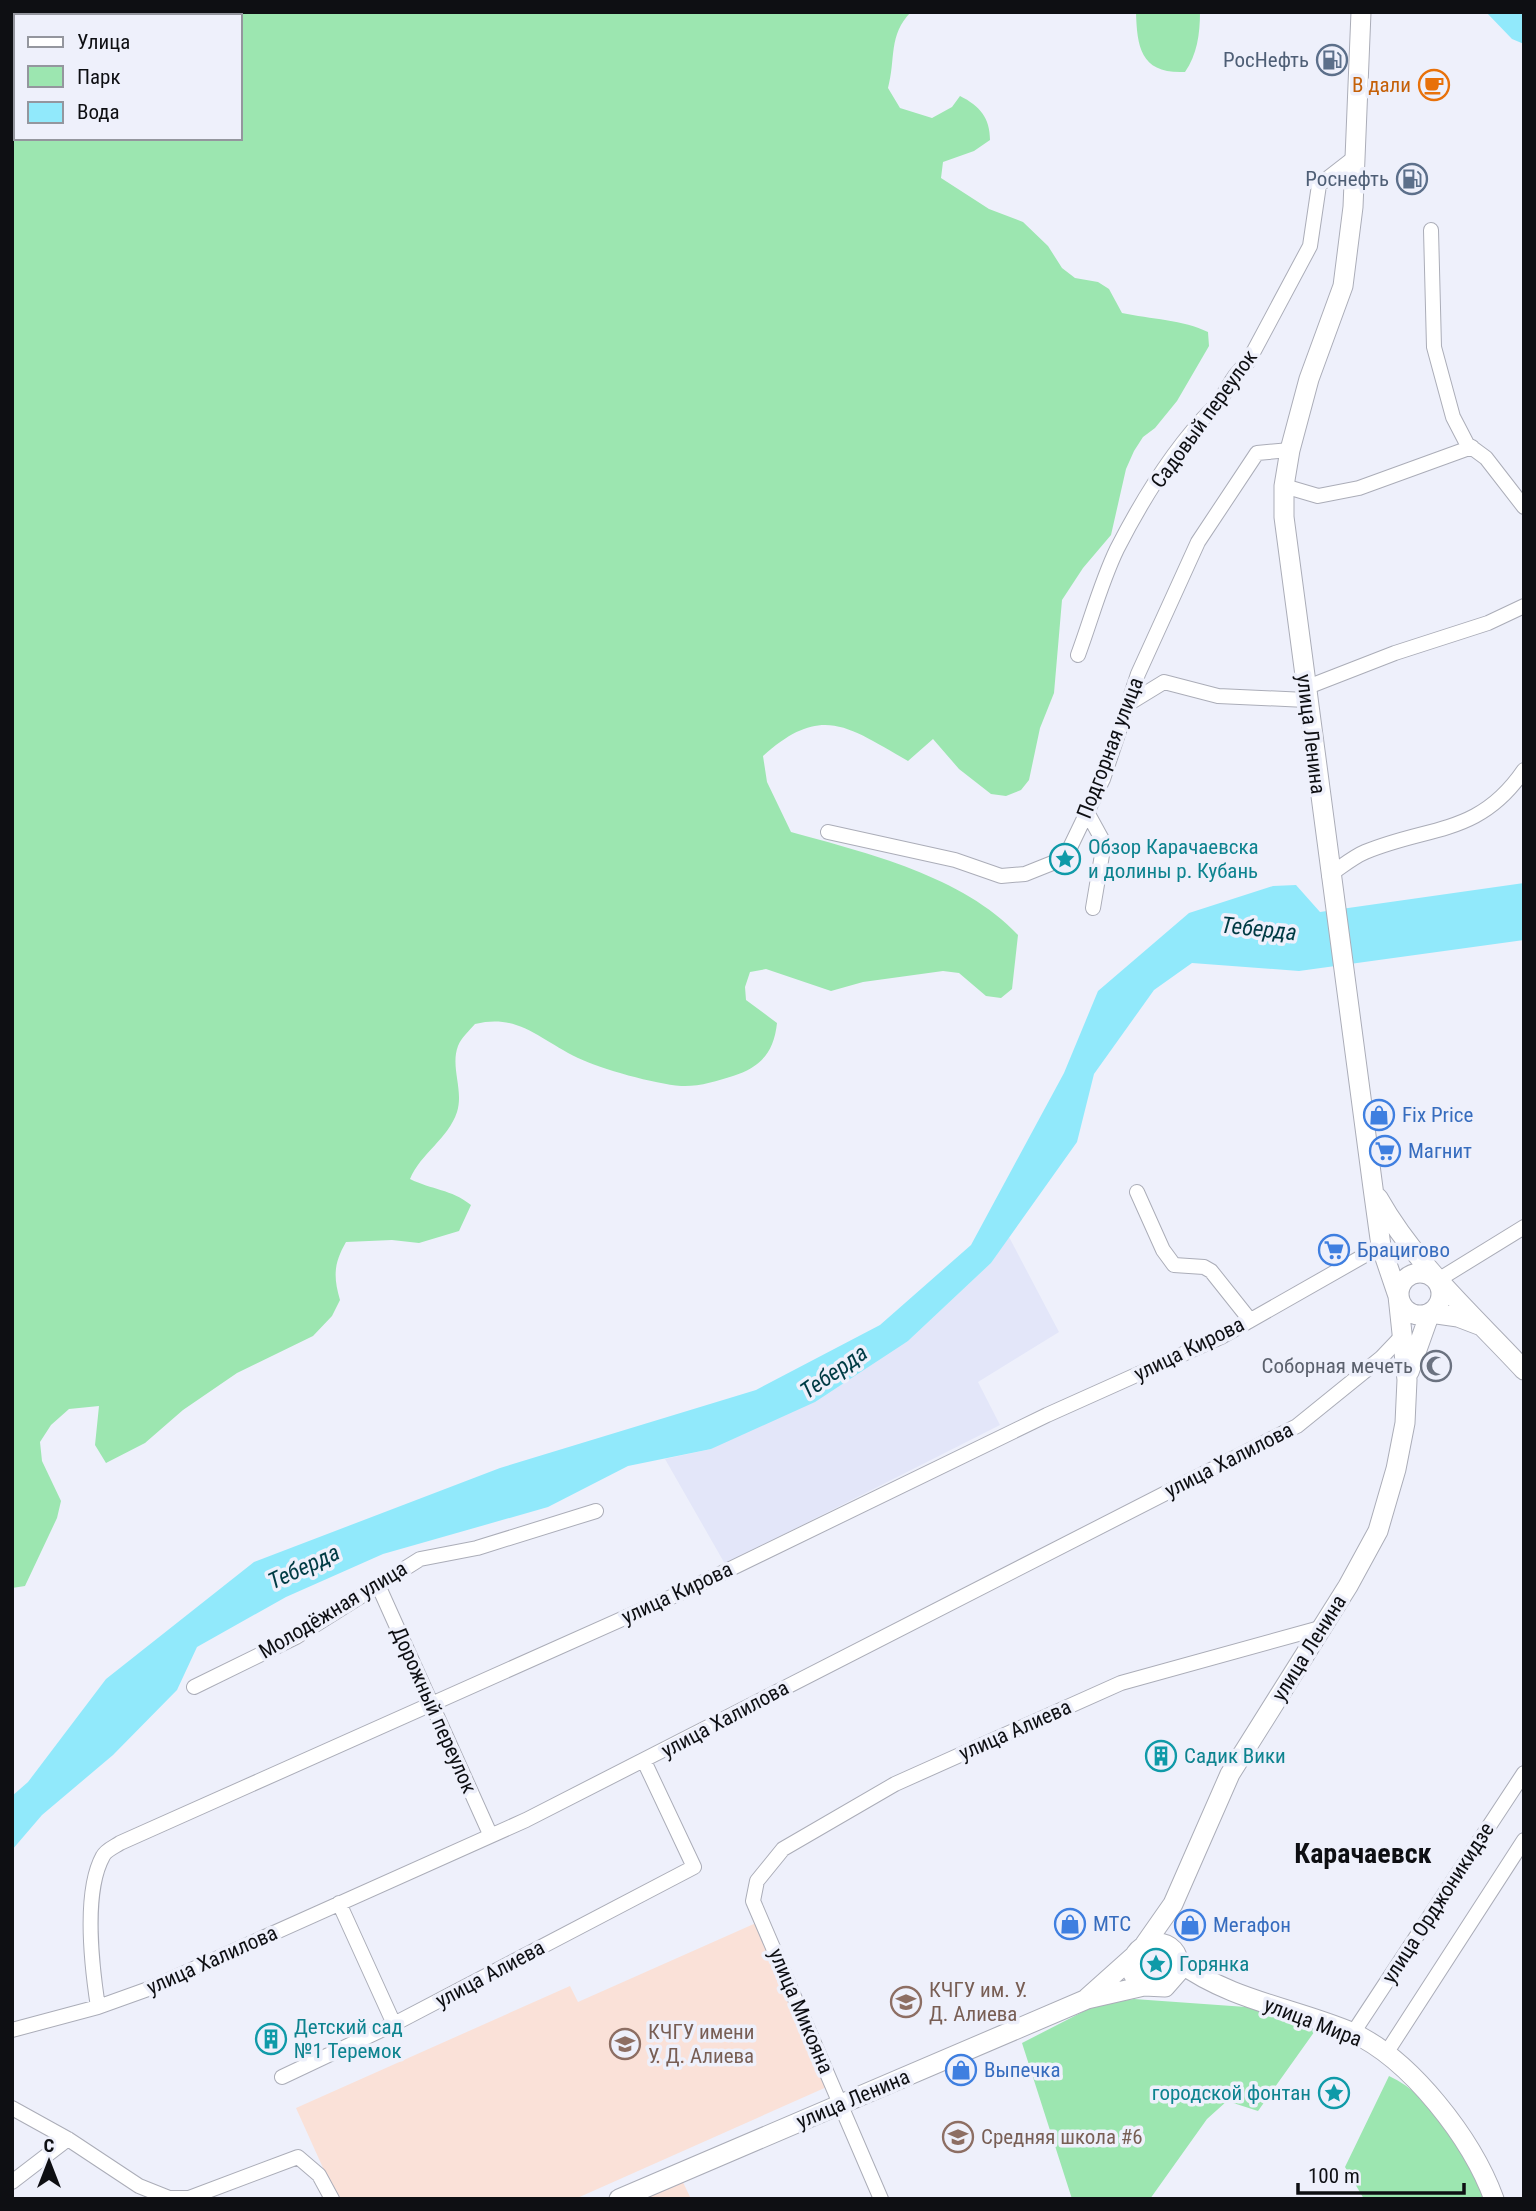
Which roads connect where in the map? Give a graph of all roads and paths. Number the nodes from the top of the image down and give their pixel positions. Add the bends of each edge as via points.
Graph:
1 (1361, 12) edge
2 (1355, 157) junction
3 (1432, 230) dead end
4 (1472, 447) junction
5 (1290, 450) junction
6 (1284, 486) junction
7 (1524, 507) edge
8 (1524, 606) edge
9 (1078, 655) dead end
10 (1305, 694) junction
11 (1128, 704) junction
12 (1524, 770) edge
13 (1087, 812) junction
14 (828, 832) dead end
15 (1330, 885) junction
16 (1093, 908) dead end
17 (1373, 1188) junction
18 (1137, 1192) dead end
19 (1524, 1227) edge
20 (1381, 1246) junction
21 (1438, 1280) junction
22 (1398, 1296) junction
23 (1430, 1313) junction
24 (1250, 1320) junction
25 (1486, 1328) junction
26 (1401, 1337) junction
27 (1524, 1370) edge
28 (1406, 1380) junction
29 (596, 1511) dead end
30 (378, 1585) junction
31 (1320, 1628) junction
32 (194, 1687) dead end
33 (433, 1705) junction
34 (644, 1761) junction
35 (1524, 1773) edge
36 (490, 1834) junction
37 (1524, 1840) edge
38 (753, 1901) joint
39 (339, 1903) junction
40 (1173, 1904) junction
41 (1139, 1950) junction
42 (1178, 1957) junction
43 (1144, 1986) junction
44 (1165, 1987) junction
45 (1224, 1989) junction
46 (1087, 1999) junction
47 (97, 2007) junction
48 (394, 2024) junction
49 (12, 2030) edge
50 (1353, 2033) junction
51 (1385, 2055) junction
52 (282, 2077) dead end
53 (841, 2104) junction
54 (12, 2108) edge
55 (68, 2139) junction
56 (12, 2182) edge
57 (332, 2199) edge
58 (620, 2199) edge
59 (881, 2199) edge
60 (1494, 2199) edge

1 - 2 main road, улица Ленина
2 - 5 main road, улица Ленина via 1343,286 1309,379
2 - 9 street, Садовый переулок via 1319,185 1310,246 1248,362 1233,375 1215,407 1198,421 1167,463 1117,550
3 - 4 street via 1434,347 1453,417
4 - 6 street via 1359,488 1318,496
4 - 7 street
5 - 6 main road, улица Ленина
5 - 11 street, Подгорная улица via 1257,453 1198,542
6 - 10 main road, улица Ленина
8 - 10 street via 1488,623 1395,653
10 - 11 street via 1218,696 1164,682
10 - 15 main road, улица Ленина
11 - 13 street, Подгорная улица
12 - 15 street via 1483,814 1454,827 1364,852
13 - 14 street, Подгорная улица via 1065,858 1025,874 1001,876 954,860
13 - 16 street via 1104,843
15 - 17 main road, улица Ленина
17 - 20 main road, улица Ленина
17 - 21 main road, улица Ленина via 1394,1226
18 - 24 street via 1174,1265 1204,1266
19 - 21 street
20 - 22 main road, улица Ленина
20 - 24 street, улица Кирова
21 - 22 main road via 1415,1273 1400,1286
21 - 23 main road via 1442,1296
21 - 25 main road
22 - 23 main road via 1410,1313
22 - 26 main road, улица Ленина
23 - 25 main road
23 - 28 main road, улица Ленина
24 - 33 street, улица Кирова via 687,1590
25 - 27 main road
26 - 28 main road, улица Ленина
26 - 34 street, улица Халилова via 1297,1426
28 - 31 main road, улица Ленина via 1400,1451 1378,1531
29 - 30 street, Молодёжная улица via 477,1548 420,1559
30 - 32 street, Молодёжная улица via 296,1637
30 - 33 street, Дорожный переулок
31 - 38 street, улица Алиева via 1121,1683 905,1779 783,1849 757,1881
31 - 40 main road, улица Ленина via 1230,1774
33 - 36 street, Дорожный переулок
33 - 47 street, улица Кирова via 104,1853 97,1869 89,1942
34 - 36 street, улица Халилова
34 - 48 street, улица Алиева via 694,1867
35 - 50 street, улица Орджоникидзе
36 - 39 street, улица Халилова
37 - 51 street, улица Орджоникидзе
38 - 53 street, улица Микояна
39 - 47 street, улица Халилова via 151,1988
39 - 48 street
40 - 41 main road, улица Ленина
40 - 42 main road, улица Ленина
41 - 42 main road via 1163,1943
41 - 43 main road via 1133,1974
41 - 46 main road, улица Ленина
42 - 44 main road via 1176,1978
42 - 45 main road, улица Мира
43 - 44 main road
43 - 46 main road, улица Ленина
44 - 45 main road, улица Мира
45 - 50 main road, улица Мира
46 - 53 main road, улица Ленина
47 - 49 street, улица Халилова
48 - 52 street, улица Алиева
50 - 51 main road, улица Мира
51 - 60 main road, улица Мира via 1425,2089 1459,2134
53 - 58 main road, улица Ленина
53 - 59 street, улица Микояна
54 - 55 street
55 - 56 street
55 - 57 street via 139,2186 169,2198 189,2198 298,2157 319,2175

